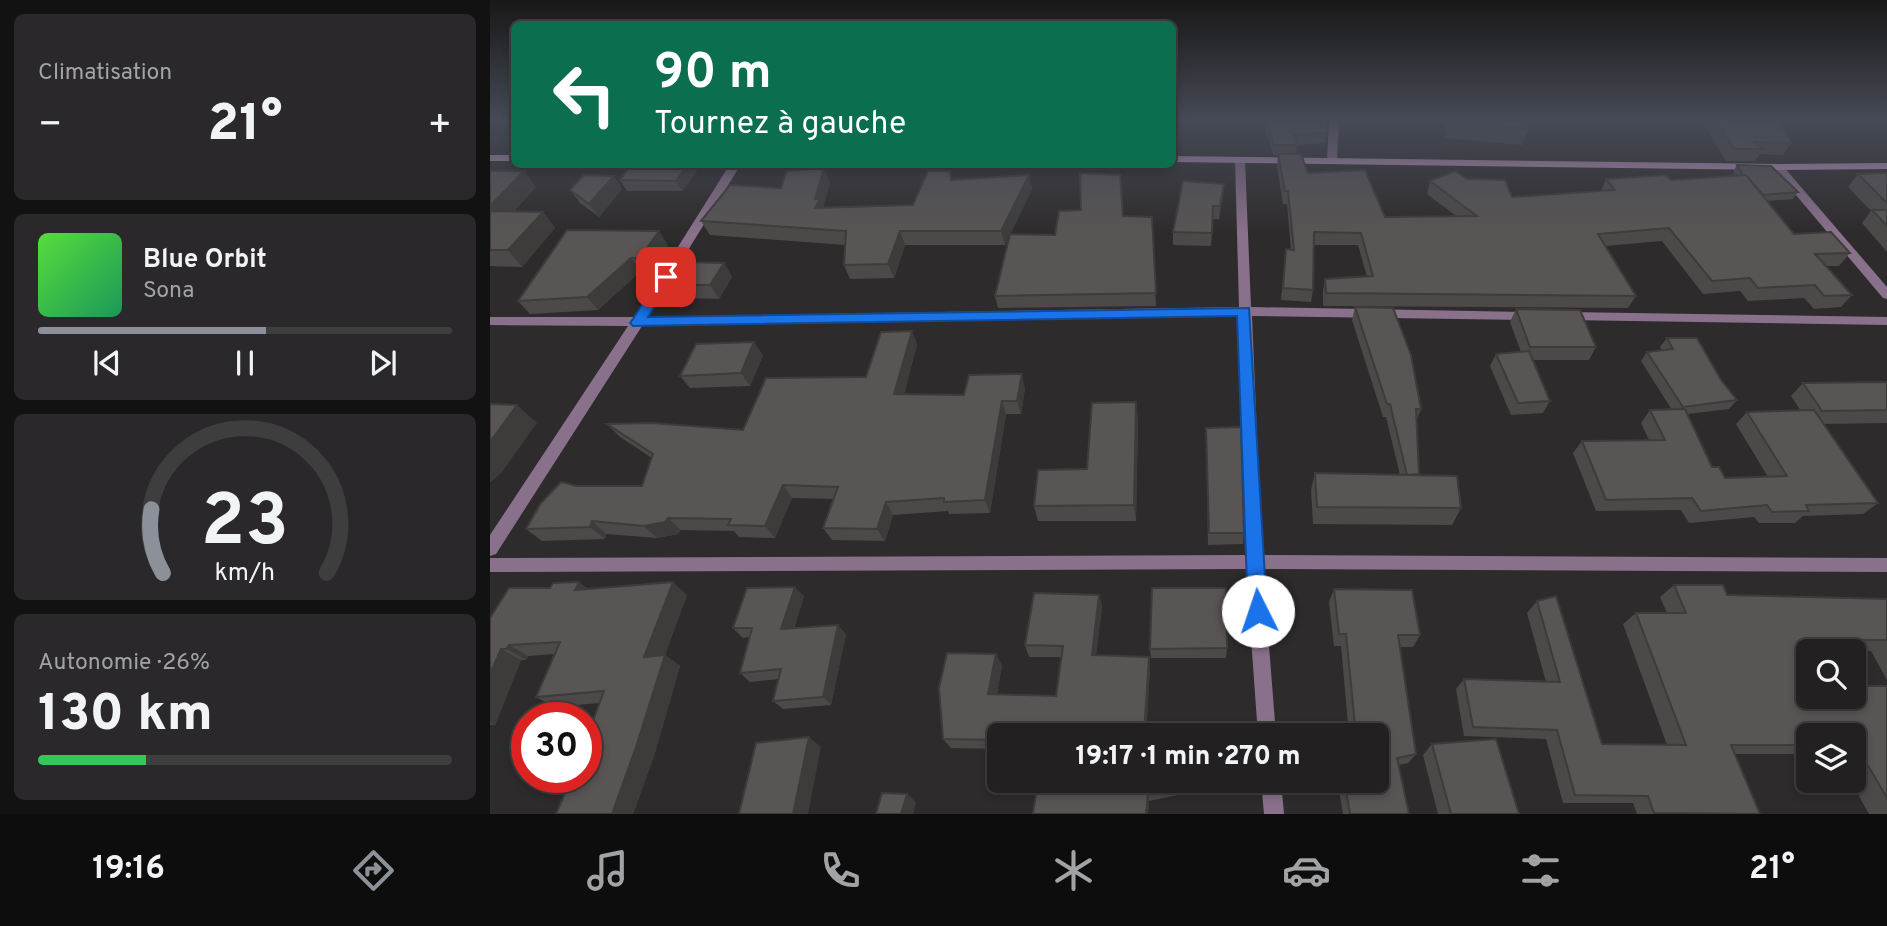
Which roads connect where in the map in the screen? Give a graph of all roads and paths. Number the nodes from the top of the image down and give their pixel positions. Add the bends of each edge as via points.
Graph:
1 (490, 158) edge
2 (511, 158) edge
3 (1176, 159) edge
4 (1240, 160) junction
5 (1332, 160) joint
6 (1887, 166) edge
7 (1778, 167) junction
8 (734, 168) edge
9 (1887, 295) edge
10 (1244, 311) junction
11 (490, 321) edge
12 (1887, 321) edge
13 (638, 323) junction
14 (490, 549) edge
15 (1254, 562) junction
16 (490, 565) edge
17 (1887, 565) edge
18 (1266, 723) edge
19 (1272, 793) edge
20 (1273, 814) edge

1 - 2 street
3 - 4 street
4 - 5 street
4 - 10 street
5 - 7 street
6 - 7 street
7 - 9 street
8 - 13 street
10 - 12 street
10 - 13 street
10 - 15 street
11 - 13 street
13 - 14 street
15 - 16 street
15 - 17 street
15 - 18 street
19 - 20 street

